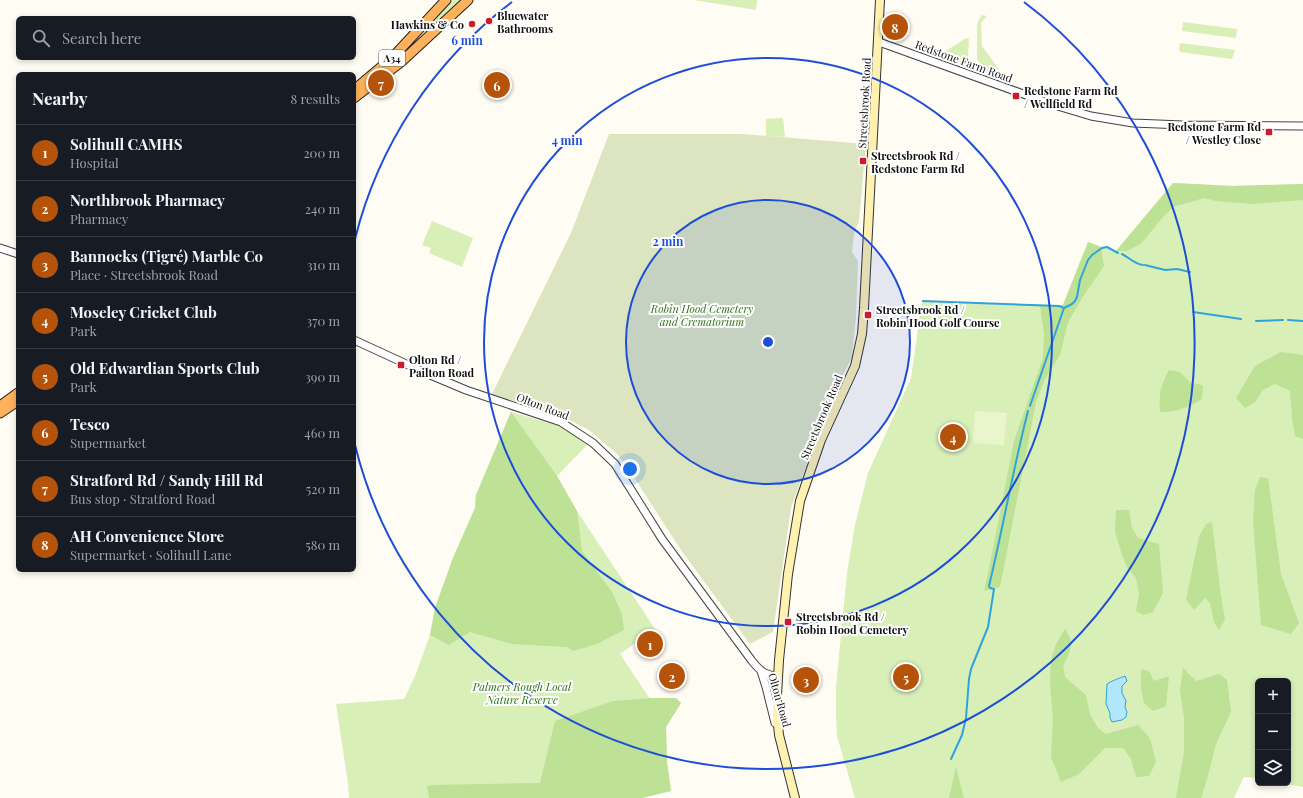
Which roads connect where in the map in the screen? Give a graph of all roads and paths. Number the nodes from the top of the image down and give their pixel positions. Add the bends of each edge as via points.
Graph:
1 (446, 0) edge
2 (468, 0) edge
3 (880, 0) edge
4 (431, 27) junction
5 (878, 42) junction
6 (356, 88) edge
7 (356, 96) edge
8 (1303, 126) edge
9 (0, 248) edge
10 (16, 253) edge
11 (356, 341) edge
12 (16, 394) edge
13 (16, 402) edge
14 (0, 406) edge
15 (0, 413) edge
16 (761, 671) junction
17 (778, 677) junction
18 (779, 735) junction
19 (795, 798) edge

1 - 4 highway, A34
2 - 4 highway, A34
3 - 5 main road, Streetsbrook Road
4 - 6 highway, A34
4 - 7 highway, A34 via 401,62
5 - 8 street, Redstone Farm Road via 1091,116 1133,123
5 - 17 main road, Streetsbrook Road via 862,334 855,366 821,440 800,501 788,574
9 - 10 street
11 - 16 street, Olton Road via 466,390 561,422 593,443 616,464 662,539
12 - 14 highway
13 - 15 highway
16 - 17 street, Olton Road
16 - 18 street, Olton Road
17 - 18 main road, Streetsbrook Road via 776,696
18 - 19 main road, Streetsbrook Road

